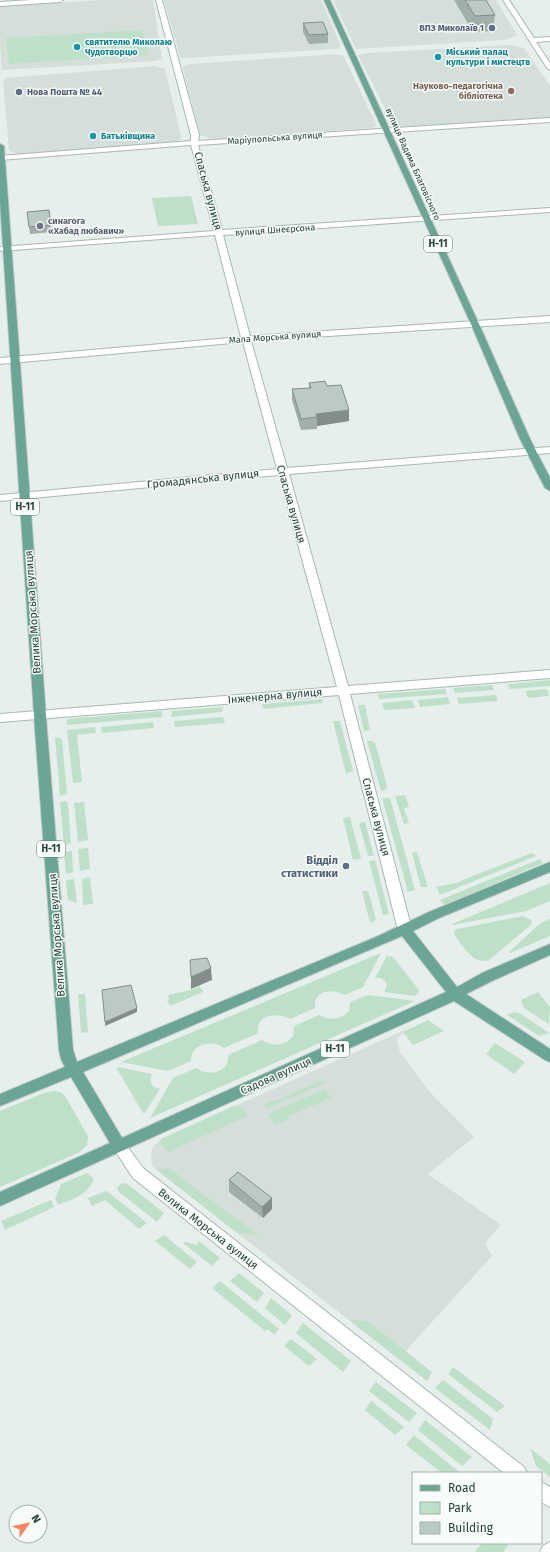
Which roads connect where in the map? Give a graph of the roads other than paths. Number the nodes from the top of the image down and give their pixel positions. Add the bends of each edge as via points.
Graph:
1 (60, 0) edge
2 (159, 0) edge
3 (327, 0) edge
4 (506, 0) edge
5 (0, 4) edge
6 (550, 39) edge
7 (532, 40) junction
8 (550, 68) edge
9 (550, 120) edge
10 (388, 131) junction
11 (194, 143) junction
12 (0, 146) edge
13 (0, 158) edge
14 (550, 210) edge
15 (426, 219) junction
16 (219, 233) junction
17 (4, 249) edge
18 (550, 319) edge
19 (475, 324) junction
20 (246, 339) junction
21 (15, 360) junction
22 (0, 361) edge
23 (550, 450) edge
24 (531, 452) junction
25 (282, 472) junction
26 (550, 488) edge
27 (25, 496) junction
28 (0, 498) edge
29 (550, 674) edge
30 (343, 691) junction
31 (40, 715) junction
32 (0, 718) edge
33 (550, 867) edge
34 (405, 930) junction
35 (550, 949) edge
36 (455, 994) junction
37 (550, 1056) edge
38 (74, 1069) junction
39 (0, 1100) edge
40 (119, 1146) junction
41 (0, 1199) edge
42 (517, 1472) edge
43 (542, 1492) edge
44 (550, 1498) edge

1 - 5 street
2 - 11 street, Спаська вулиця via 195,135
3 - 10 main road, вулиця Вадима Благовісного / Н-11
4 - 7 street
6 - 7 street
7 - 8 street
9 - 10 street, Маріупольська вулиця
10 - 11 street, Маріупольська вулиця
10 - 15 main road, вулиця Вадима Благовісного / Н-11
11 - 13 street, Маріупольська вулиця
11 - 16 street, Спаська вулиця
12 - 13 main road, Велика Морська вулиця / Н-11
13 - 17 main road, Велика Морська вулиця / Н-11
14 - 15 street, вулиця Шнеєрсона
15 - 16 street, вулиця Шнеєрсона
15 - 19 main road, вулиця Вадима Благовісного / Н-11
16 - 17 street, вулиця Шнеєрсона
16 - 20 street, Спаська вулиця
17 - 21 main road, Велика Морська вулиця / Н-11
18 - 19 street, Мала Морська вулиця
19 - 20 street, Мала Морська вулиця
19 - 24 main road, вулиця Вадима Благовісного / Н-11
20 - 21 street, Мала Морська вулиця
20 - 25 street, Спаська вулиця
21 - 22 street, Мала Морська вулиця
21 - 27 main road, Велика Морська вулиця / Н-11
23 - 24 street, Громадянська вулиця
24 - 25 street, Громадянська вулиця
24 - 26 main road, вулиця Вадима Благовісного / Н-11
25 - 27 street, Громадянська вулиця
25 - 30 street, Спаська вулиця
27 - 28 street, Громадянська вулиця
27 - 31 main road, Велика Морська вулиця / Н-11
29 - 30 street, Інженерна вулиця
30 - 31 street, Інженерна вулиця
30 - 34 street, Спаська вулиця
31 - 32 street, Інженерна вулиця
31 - 38 main road, Велика Морська вулиця / Н-11 via 64,1034 68,1059
33 - 34 main road via 434,915
34 - 36 main road, Спаська вулиця
34 - 38 main road
35 - 36 main road, Садова вулиця / Н-11
36 - 37 main road, Спаська вулиця
36 - 40 main road, Садова вулиця / Н-11
38 - 39 main road
38 - 40 main road, Велика Морська вулиця
40 - 41 main road, Садова вулиця / Н-11
40 - 42 street, Велика Морська вулиця via 138,1173
43 - 44 street

